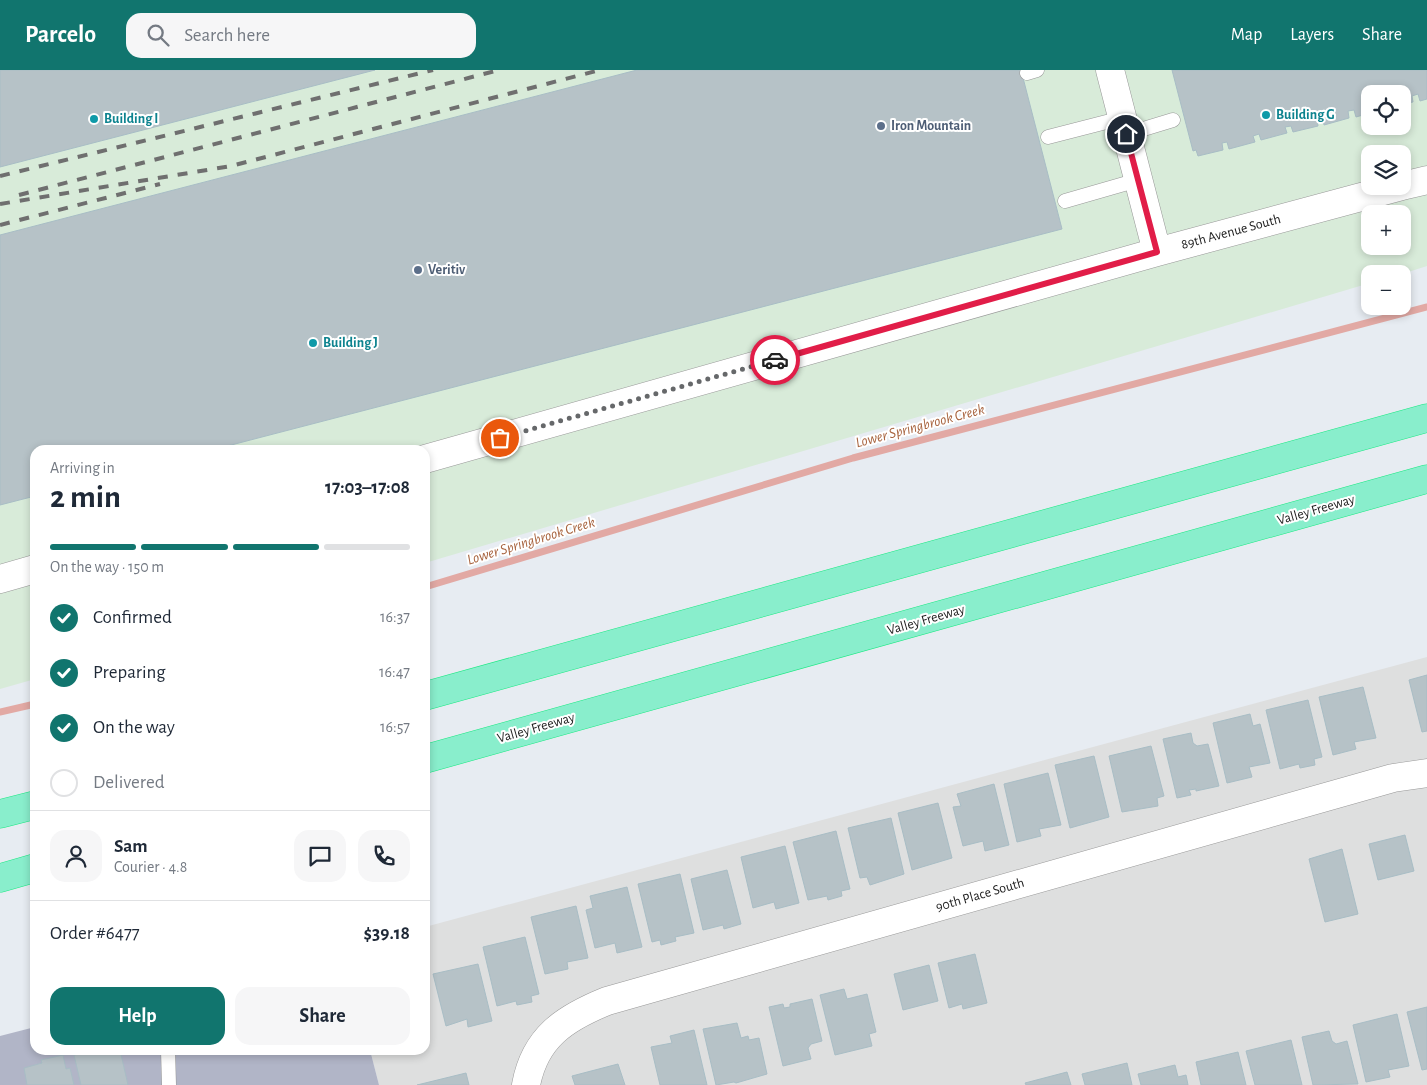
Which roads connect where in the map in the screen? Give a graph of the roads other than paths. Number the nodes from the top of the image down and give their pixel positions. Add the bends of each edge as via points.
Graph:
1 (1110, 70) edge
2 (1173, 120) dead end
3 (1124, 126) junction
4 (1048, 138) dead end
5 (1138, 180) junction
6 (1427, 180) edge
7 (1411, 184) edge
8 (1369, 195) edge
9 (1065, 201) dead end
10 (1157, 252) junction
11 (1427, 418) edge
12 (430, 458) edge
13 (1427, 479) edge
14 (30, 570) edge
15 (0, 579) edge
16 (430, 695) edge
17 (430, 758) edge
18 (1427, 773) edge
19 (30, 805) edge
20 (0, 814) edge
21 (30, 869) edge
22 (0, 878) edge
23 (168, 1055) edge
24 (169, 1085) edge
25 (526, 1085) edge

1 - 3 street
2 - 3 lane
3 - 4 lane
3 - 5 street
5 - 9 lane
5 - 10 street
6 - 7 street, 89th Avenue South
8 - 10 street, 89th Avenue South
10 - 12 street, 89th Avenue South
11 - 16 highway
13 - 17 highway, Valley Freeway
14 - 15 street
18 - 25 street, 90th Place South via 1384,780 607,1001 562,1023 544,1041 529,1068
19 - 20 highway
21 - 22 highway
23 - 24 lane

